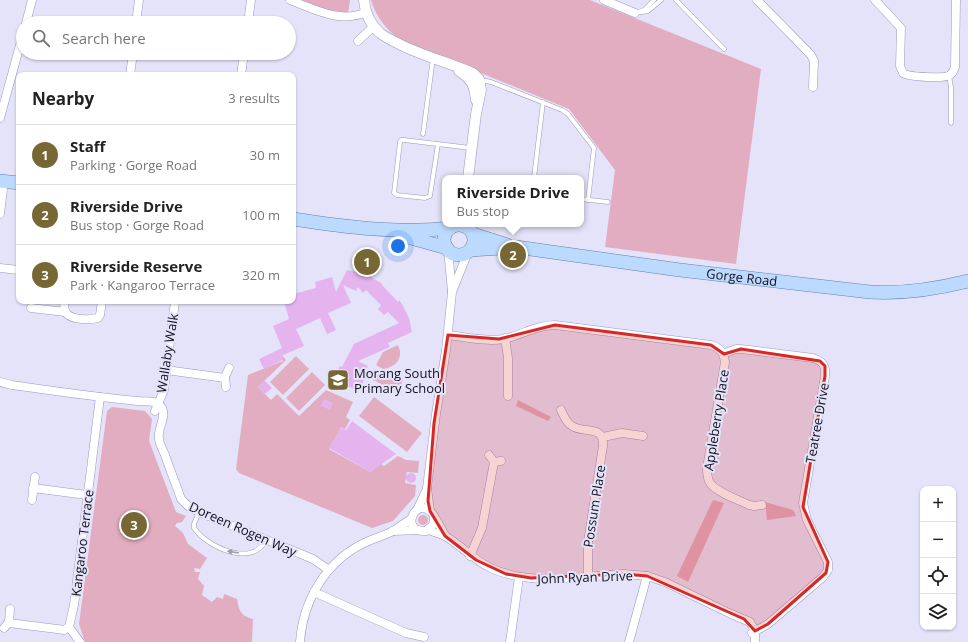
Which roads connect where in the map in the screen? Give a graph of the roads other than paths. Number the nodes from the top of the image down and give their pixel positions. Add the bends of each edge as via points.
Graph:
1 (32, 0) edge
2 (139, 0) edge
3 (251, 0) edge
4 (290, 0) edge
5 (604, 0) edge
6 (654, 0) edge
7 (661, 0) edge
8 (676, 0) edge
9 (757, 0) edge
10 (875, 0) edge
11 (956, 0) edge
12 (365, 7) edge
13 (636, 13) junction
14 (28, 16) edge
15 (137, 16) edge
16 (249, 16) edge
17 (374, 26) junction
18 (358, 41) dead end
19 (724, 49) dead end
20 (433, 58) junction
21 (16, 60) edge
22 (132, 60) edge
23 (243, 60) edge
24 (130, 72) edge
25 (241, 72) edge
26 (949, 76) junction
27 (477, 84) junction
28 (813, 87) dead end
29 (543, 102) junction
30 (0, 118) edge
31 (951, 123) dead end
32 (423, 134) dead end
33 (438, 144) junction
34 (472, 148) junction
35 (468, 175) edge
36 (534, 175) edge
37 (2, 181) edge
38 (16, 183) edge
39 (584, 199) edge
40 (588, 200) junction
41 (608, 202) dead end
42 (0, 214) edge
43 (296, 219) edge
44 (452, 227) edge
45 (375, 230) junction
46 (471, 230) edge
47 (516, 247) junction
48 (447, 249) junction
49 (469, 251) junction
50 (0, 268) edge
51 (16, 270) edge
52 (968, 281) edge
53 (452, 292) junction
54 (64, 304) edge
55 (102, 304) edge
56 (175, 304) edge
57 (31, 308) dead end
58 (65, 312) junction
59 (448, 335) junction
60 (505, 338) junction
61 (723, 354) junction
62 (229, 368) dead end
63 (166, 370) junction
64 (225, 378) junction
65 (0, 382) edge
66 (12, 385) junction
67 (0, 386) edge
68 (226, 388) dead end
69 (508, 396) dead end
70 (100, 397) junction
71 (156, 407) junction
72 (561, 410) dead end
73 (643, 436) dead end
74 (603, 437) junction
75 (494, 459) dead end
76 (35, 477) dead end
77 (33, 488) junction
78 (427, 488) junction
79 (87, 495) junction
80 (32, 500) dead end
81 (756, 509) dead end
82 (417, 510) junction
83 (199, 512) junction
84 (432, 515) junction
85 (411, 519) junction
86 (418, 530) junction
87 (428, 530) junction
88 (392, 531) junction
89 (445, 536) junction
90 (266, 540) junction
91 (470, 556) junction
92 (329, 570) junction
93 (588, 576) junction
94 (647, 576) junction
95 (519, 577) junction
96 (314, 592) junction
97 (10, 609) dead end
98 (68, 627) junction
99 (753, 632) junction
100 (424, 637) dead end
101 (80, 642) edge
102 (300, 642) edge
103 (510, 642) edge
104 (629, 642) edge
105 (751, 642) edge
106 (755, 642) edge

1 - 14 street
2 - 15 street
3 - 16 street
4 - 12 street via 337,16 347,15
5 - 13 street
6 - 13 lane
7 - 13 lane via 648,11
8 - 19 lane
9 - 28 street via 811,55 814,61
10 - 26 street via 900,28 900,66 903,73 912,76
11 - 26 street via 954,67
12 - 17 street
17 - 18 street
17 - 20 street via 389,39
20 - 27 street via 450,65
20 - 32 lane
21 - 30 street
22 - 24 street
23 - 25 street
26 - 31 lane
27 - 29 lane via 490,81
27 - 34 street
29 - 36 lane
29 - 40 lane via 567,113 593,147
33 - 33 lane via 401,140 394,193 425,198 430,196
33 - 34 lane
34 - 35 street
37 - 38 main road
37 - 42 street
39 - 40 lane
40 - 41 lane
43 - 45 main road
44 - 45 main road via 415,231
44 - 48 main road via 445,235
45 - 48 main road
46 - 47 main road, Gorge Road
46 - 49 main road via 474,244
47 - 49 main road, Gorge Road
47 - 52 main road, Gorge Road via 680,270 870,292 915,291
48 - 49 main road via 460,255
48 - 53 street
49 - 53 street
50 - 51 street
53 - 59 street
54 - 58 street
55 - 58 street via 98,318 73,317
56 - 63 street, Wallaby Walk
57 - 58 street
59 - 60 street via 492,340
59 - 78 street
60 - 61 street via 540,326 555,325 711,345
60 - 69 street
61 - 81 street, Appleberry Place via 725,367 707,476 713,486
61 - 99 street, Teatree Drive via 741,349 813,358 820,361 825,368 803,503 807,520 828,562 828,570 774,619
62 - 64 street
63 - 64 street
63 - 71 street, Wallaby Walk via 163,392
64 - 68 street
65 - 66 street
66 - 67 street
66 - 70 street
70 - 71 street via 150,401
70 - 79 street, Kangaroo Terrace
71 - 83 street, Doreen Rogen Way via 161,406 163,412 159,441 181,499
72 - 74 street via 566,421 572,426 595,431
73 - 74 street via 624,430
74 - 93 street, Possum Place via 588,542
75 - 91 street via 482,528
76 - 77 street
77 - 79 street
77 - 80 street
78 - 82 street
78 - 84 street
79 - 98 street, Kangaroo Terrace via 74,605
82 - 84 street via 424,508
82 - 85 street
83 - 90 street, Doreen Rogen Way
90 -> 83 lane via 260,548 247,552 230,552 219,548 203,539 194,528
84 - 87 street via 433,525
84 - 89 street, John Ryan Drive
85 - 86 street
85 - 88 street
86 - 87 street
86 - 88 street
87 - 89 street, John Ryan Drive
88 - 92 street via 352,549
89 - 91 street, John Ryan Drive
90 - 92 street, Doreen Rogen Way via 314,559
91 - 95 street, John Ryan Drive via 490,568
92 - 96 street
93 - 94 street, John Ryan Drive
93 - 95 street, John Ryan Drive via 544,579
94 - 99 street, John Ryan Drive via 677,587 750,622
94 - 104 street
95 - 103 street
96 - 100 street via 406,633
96 - 102 street via 305,614
97 - 98 street via 7,626 64,630
98 - 101 street
99 - 105 street
99 - 106 street

